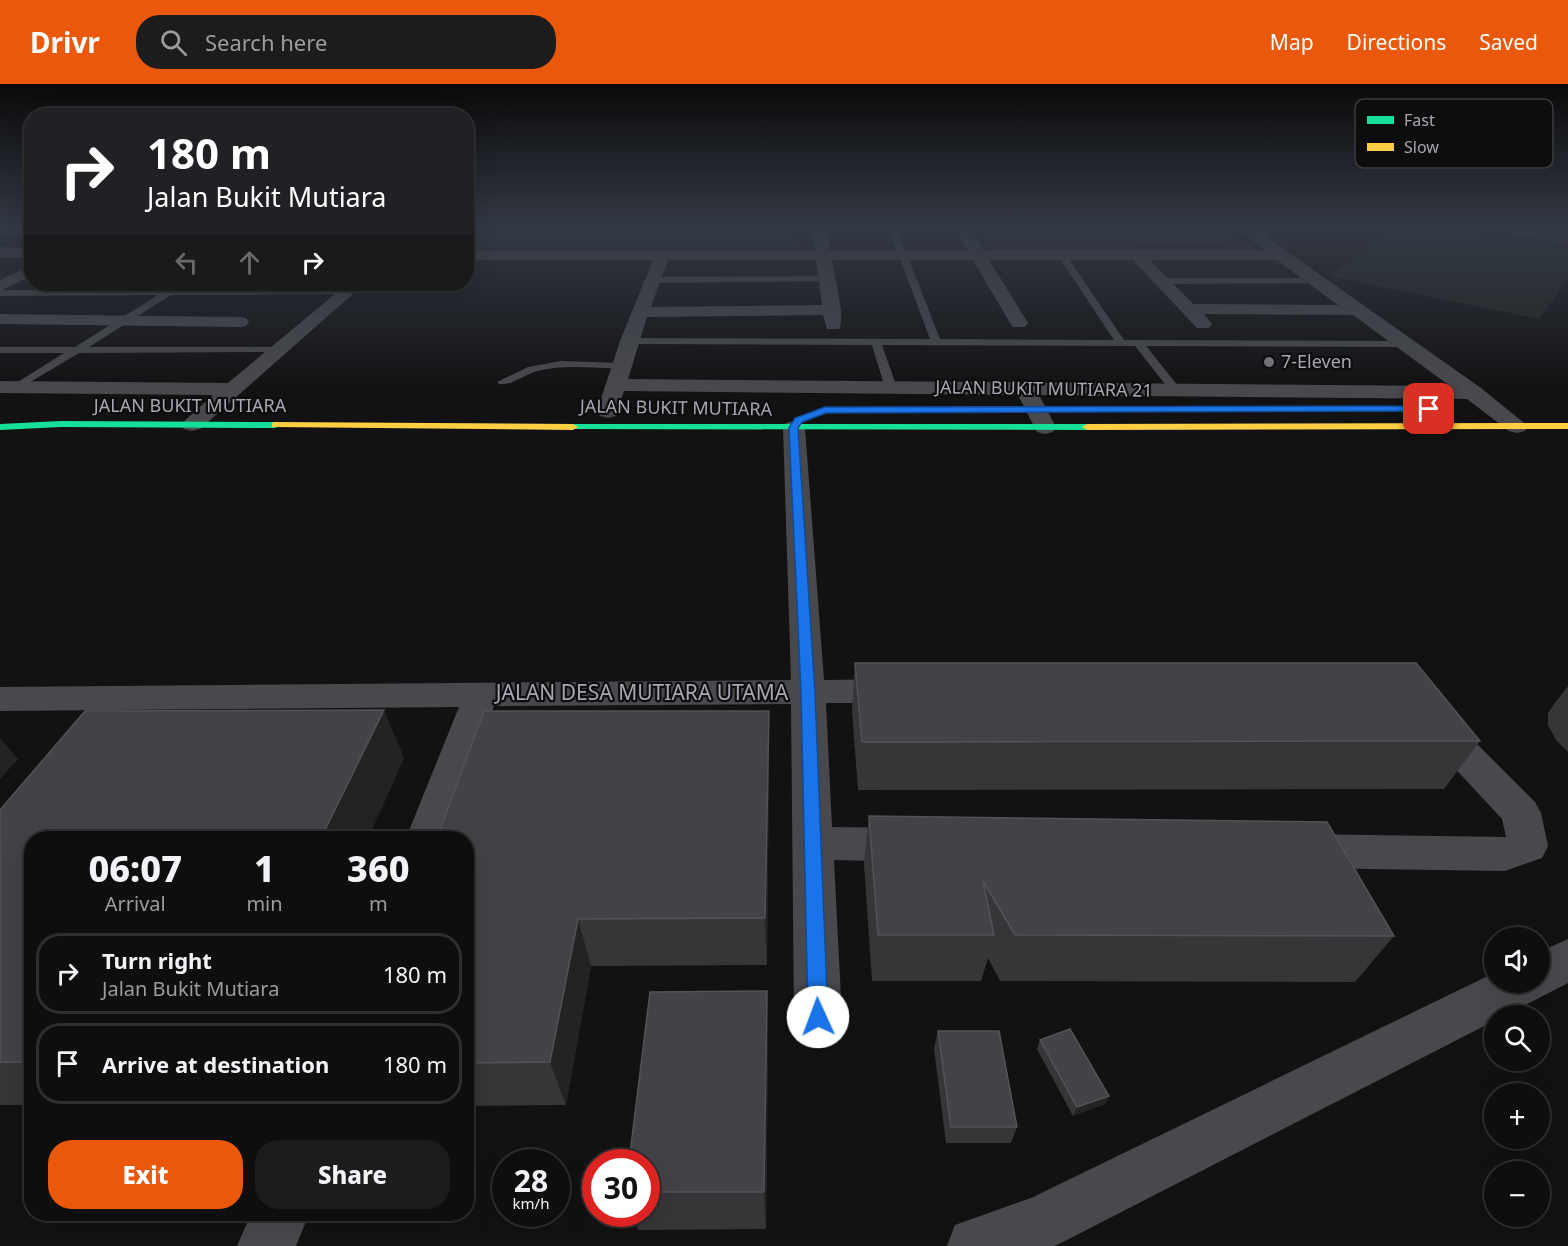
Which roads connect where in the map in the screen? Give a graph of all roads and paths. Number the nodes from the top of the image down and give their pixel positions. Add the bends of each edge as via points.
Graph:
1 (653, 280) edge
2 (829, 280) edge
3 (912, 280) edge
4 (993, 280) edge
5 (1079, 280) edge
6 (1162, 281) joint
7 (1315, 281) joint
8 (173, 291) edge
9 (242, 291) edge
10 (346, 291) edge
11 (0, 293) edge
12 (170, 293) junction
13 (1190, 309) junction
14 (1358, 310) junction
15 (642, 312) junction
16 (0, 319) edge
17 (125, 320) junction
18 (240, 322) dead end
19 (1019, 323) dead end
20 (1205, 326) dead end
21 (629, 341) junction
22 (876, 342) junction
23 (936, 342) junction
24 (1121, 343) junction
25 (1138, 343) junction
26 (1406, 344) junction
27 (278, 349) junction
28 (0, 350) edge
29 (75, 350) junction
30 (618, 375) junction
31 (503, 382) dead end
32 (8, 387) edge
33 (891, 388) junction
34 (231, 389) junction
35 (1176, 391) junction
36 (1035, 409) junction
37 (1494, 409) junction
38 (46, 411) dead end
39 (313, 411) dead end
40 (608, 411) dead end
41 (757, 412) dead end
42 (199, 417) junction
43 (805, 420) junction
44 (1568, 426) edge
45 (0, 427) edge
46 (927, 690) edge
47 (808, 692) junction
48 (482, 693) junction
49 (119, 697) junction
50 (0, 699) edge
51 (1414, 701) edge
52 (91, 733) edge
53 (429, 831) edge
54 (812, 843) junction
55 (943, 845) edge
56 (1266, 850) edge
57 (1568, 960) edge
58 (1550, 969) edge
59 (1501, 993) edge
60 (818, 1017) dead end
61 (278, 1221) edge
62 (266, 1246) edge
63 (976, 1246) edge

1 - 15 street
2 - 15 street via 832,317
3 - 23 lane
4 - 19 street
5 - 24 lane
6 - 7 lane
6 - 13 street
7 - 14 street
8 - 12 lane
9 - 12 lane
10 - 27 street
11 - 12 lane
12 - 17 lane
13 - 14 street
13 - 20 street
14 - 26 street
15 - 21 street
16 - 17 street
17 - 18 street
17 - 29 lane
21 - 22 lane
21 - 30 street
22 - 23 lane
22 - 33 lane
23 - 24 lane
24 - 25 lane
25 - 26 lane
25 - 35 lane
26 - 37 street
27 - 29 lane
27 - 34 street
28 - 29 lane
29 - 32 lane
30 - 31 lane via 558,363 539,366
30 - 33 street, JALAN BUKIT MUTIARA 21
30 - 40 street
32 - 34 street
33 - 36 street, JALAN BUKIT MUTIARA 21
34 - 42 street
35 - 36 street, JALAN BUKIT MUTIARA 21
35 - 37 street, JALAN BUKIT MUTIARA 21
36 - 37 street, JALAN BUKIT MUTIARA
36 - 43 street, JALAN BUKIT MUTIARA
37 - 44 street, JALAN BUKIT MUTIARA
38 - 42 street, JALAN BUKIT MUTIARA
39 - 42 street, JALAN BUKIT MUTIARA
41 - 43 street via 782,420
42 - 43 street, JALAN BUKIT MUTIARA
42 - 45 street, JALAN BUKIT MUTIARA
43 - 47 street
46 - 47 street, JALAN DESA MUTIARA UTAMA
47 - 48 street, JALAN DESA MUTIARA UTAMA
47 - 54 street
48 - 49 street, JALAN DESA MUTIARA UTAMA
48 - 53 street
49 - 50 street, JALAN DESA MUTIARA UTAMA
49 - 52 street
51 - 56 street via 1521,813 1528,846 1505,854
54 - 55 street
54 - 60 street
57 - 58 street
59 - 63 street via 1041,1223
61 - 62 street

